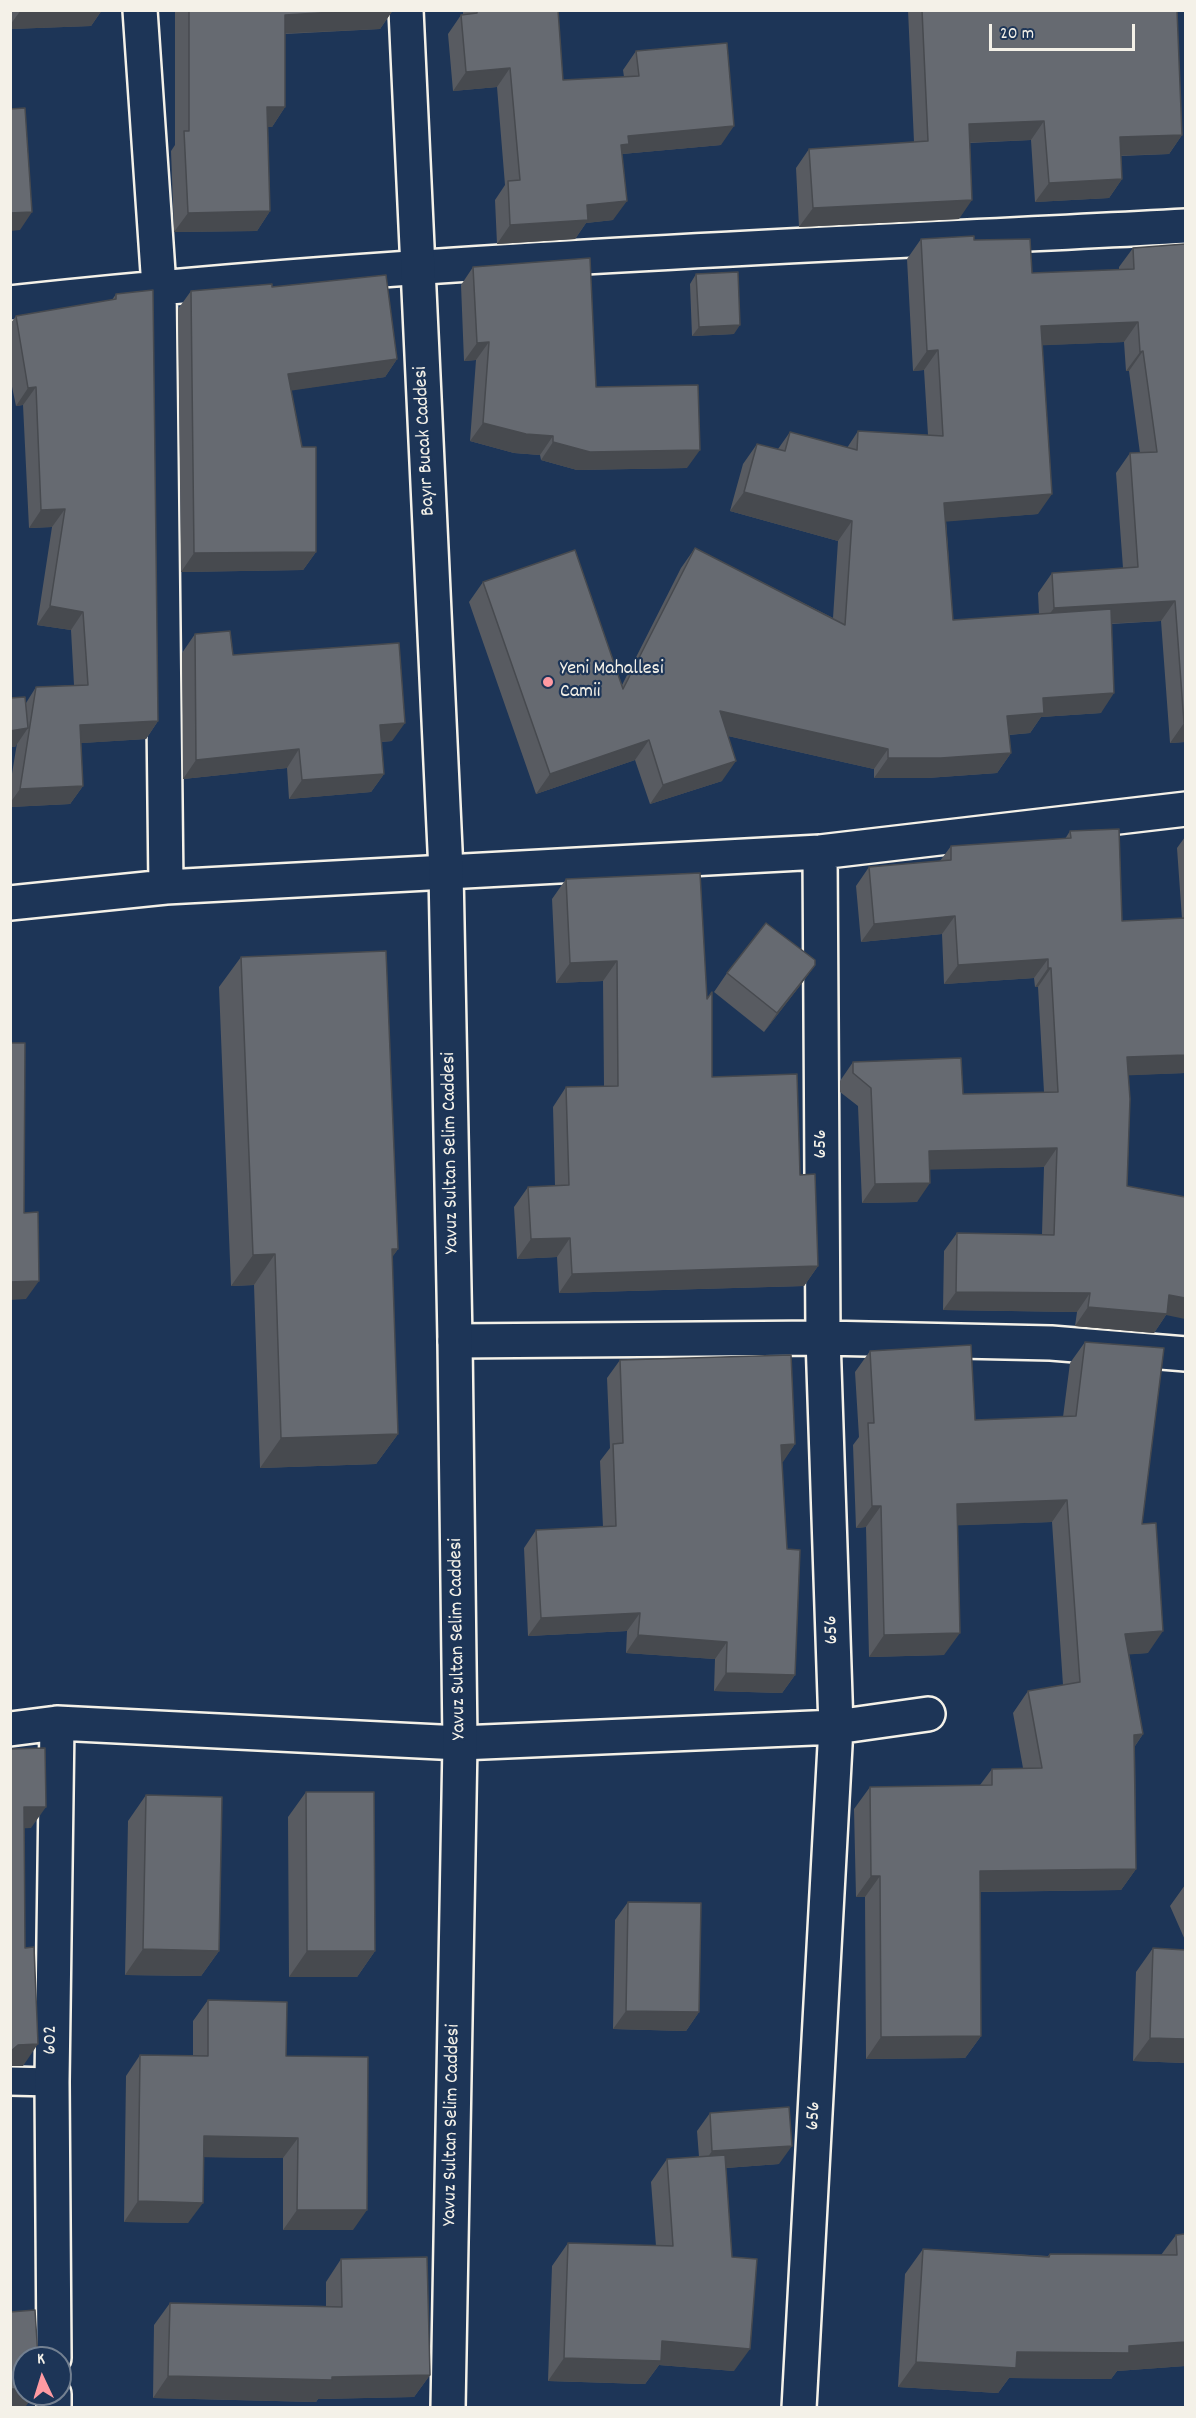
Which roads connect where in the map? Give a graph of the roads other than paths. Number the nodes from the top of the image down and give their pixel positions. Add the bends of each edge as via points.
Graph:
1 (140, 10) edge
2 (406, 10) edge
3 (1185, 226) edge
4 (417, 267) junction
5 (159, 287) junction
6 (10, 303) edge
7 (1185, 809) edge
8 (820, 852) junction
9 (446, 871) junction
10 (166, 887) junction
11 (10, 903) edge
12 (823, 1338) junction
13 (455, 1341) junction
14 (1185, 1354) edge
15 (927, 1714) dead end
16 (57, 1723) junction
17 (836, 1727) junction
18 (10, 1729) edge
19 (460, 1743) junction
20 (10, 2081) edge
21 (52, 2082) junction
22 (54, 2346) edge
23 (448, 2408) edge
24 (799, 2408) edge

1 - 5 street
2 - 4 street, Bayır Bucak Caddesi
3 - 4 street
4 - 5 street
4 - 9 street, Bayır Bucak Caddesi
5 - 6 street
5 - 10 street
7 - 8 street
8 - 9 street
8 - 12 street, 656
9 - 10 street
9 - 13 street, Yavuz Sultan Selim Caddesi
10 - 11 street
12 - 13 street
12 - 14 street via 1051,1343
12 - 17 street, 656
13 - 19 street, Yavuz Sultan Selim Caddesi
15 - 17 street
16 - 18 street
16 - 19 street
16 - 21 street, 602
17 - 19 street
17 - 24 street, 656
19 - 23 street, Yavuz Sultan Selim Caddesi
20 - 21 lane
21 - 22 street, 602

